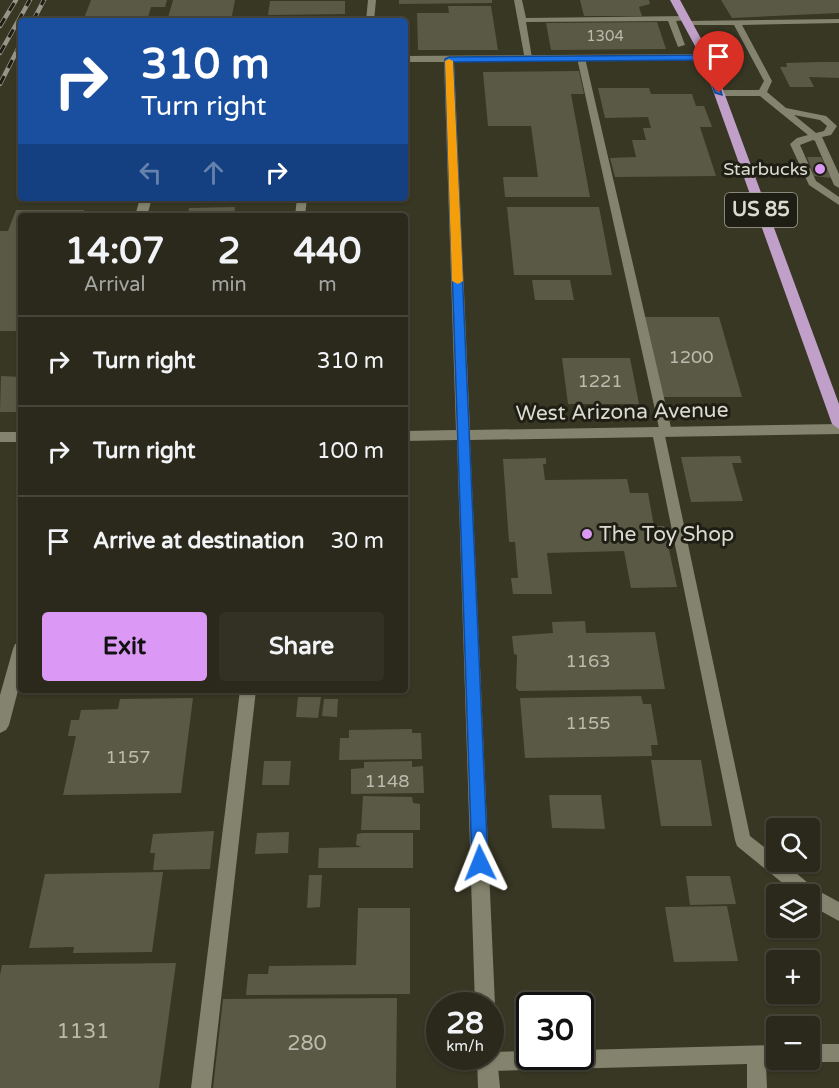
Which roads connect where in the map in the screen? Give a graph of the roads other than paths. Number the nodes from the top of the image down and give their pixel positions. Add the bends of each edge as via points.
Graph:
1 (372, 0) edge
2 (518, 0) edge
3 (675, 0) edge
4 (370, 18) edge
5 (671, 18) junction
6 (522, 20) junction
7 (686, 21) junction
8 (839, 21) edge
9 (737, 23) junction
10 (681, 45) dead end
11 (706, 57) junction
12 (528, 58) junction
13 (581, 58) junction
14 (408, 59) edge
15 (449, 59) junction
16 (719, 93) junction
17 (762, 93) junction
18 (782, 110) junction
19 (814, 136) junction
20 (839, 185) edge
21 (839, 202) edge
22 (839, 424) edge
23 (839, 429) edge
24 (662, 432) junction
25 (408, 436) edge
26 (464, 436) junction
27 (0, 437) edge
28 (18, 437) edge
29 (18, 660) edge
30 (248, 693) edge
31 (0, 725) edge
32 (797, 884) edge
33 (820, 901) edge
34 (839, 912) edge
35 (485, 992) edge
36 (820, 1053) edge
37 (839, 1053) edge
38 (756, 1055) junction
39 (766, 1055) edge
40 (504, 1059) edge
41 (488, 1070) edge
42 (201, 1088) edge
43 (489, 1088) edge
44 (757, 1088) edge

1 - 4 street
2 - 6 lane
3 - 7 highway, US 85
5 - 6 lane
5 - 7 lane
5 - 10 lane
6 - 12 lane
7 - 9 lane
7 - 11 highway, US 85
8 - 9 lane
9 - 17 lane via 768,81
11 - 13 street
11 - 16 highway, US 85
12 - 13 street
12 - 15 street
13 - 24 lane
14 - 15 street
15 - 26 street
16 - 17 lane
16 - 22 highway, US 85
17 - 18 lane
18 - 19 lane
18 - 19 lane via 831,123 831,131
19 - 20 lane
19 - 21 lane via 795,144 812,183
23 - 24 street, West Arizona Avenue
24 - 26 street, West Arizona Avenue
24 - 32 lane via 743,840
25 - 26 street, West Arizona Avenue
26 - 35 street
27 - 28 street
29 - 31 street
30 - 42 lane
33 - 34 lane
36 - 37 lane
38 - 39 lane
38 - 40 lane
38 - 44 lane
41 - 43 street

